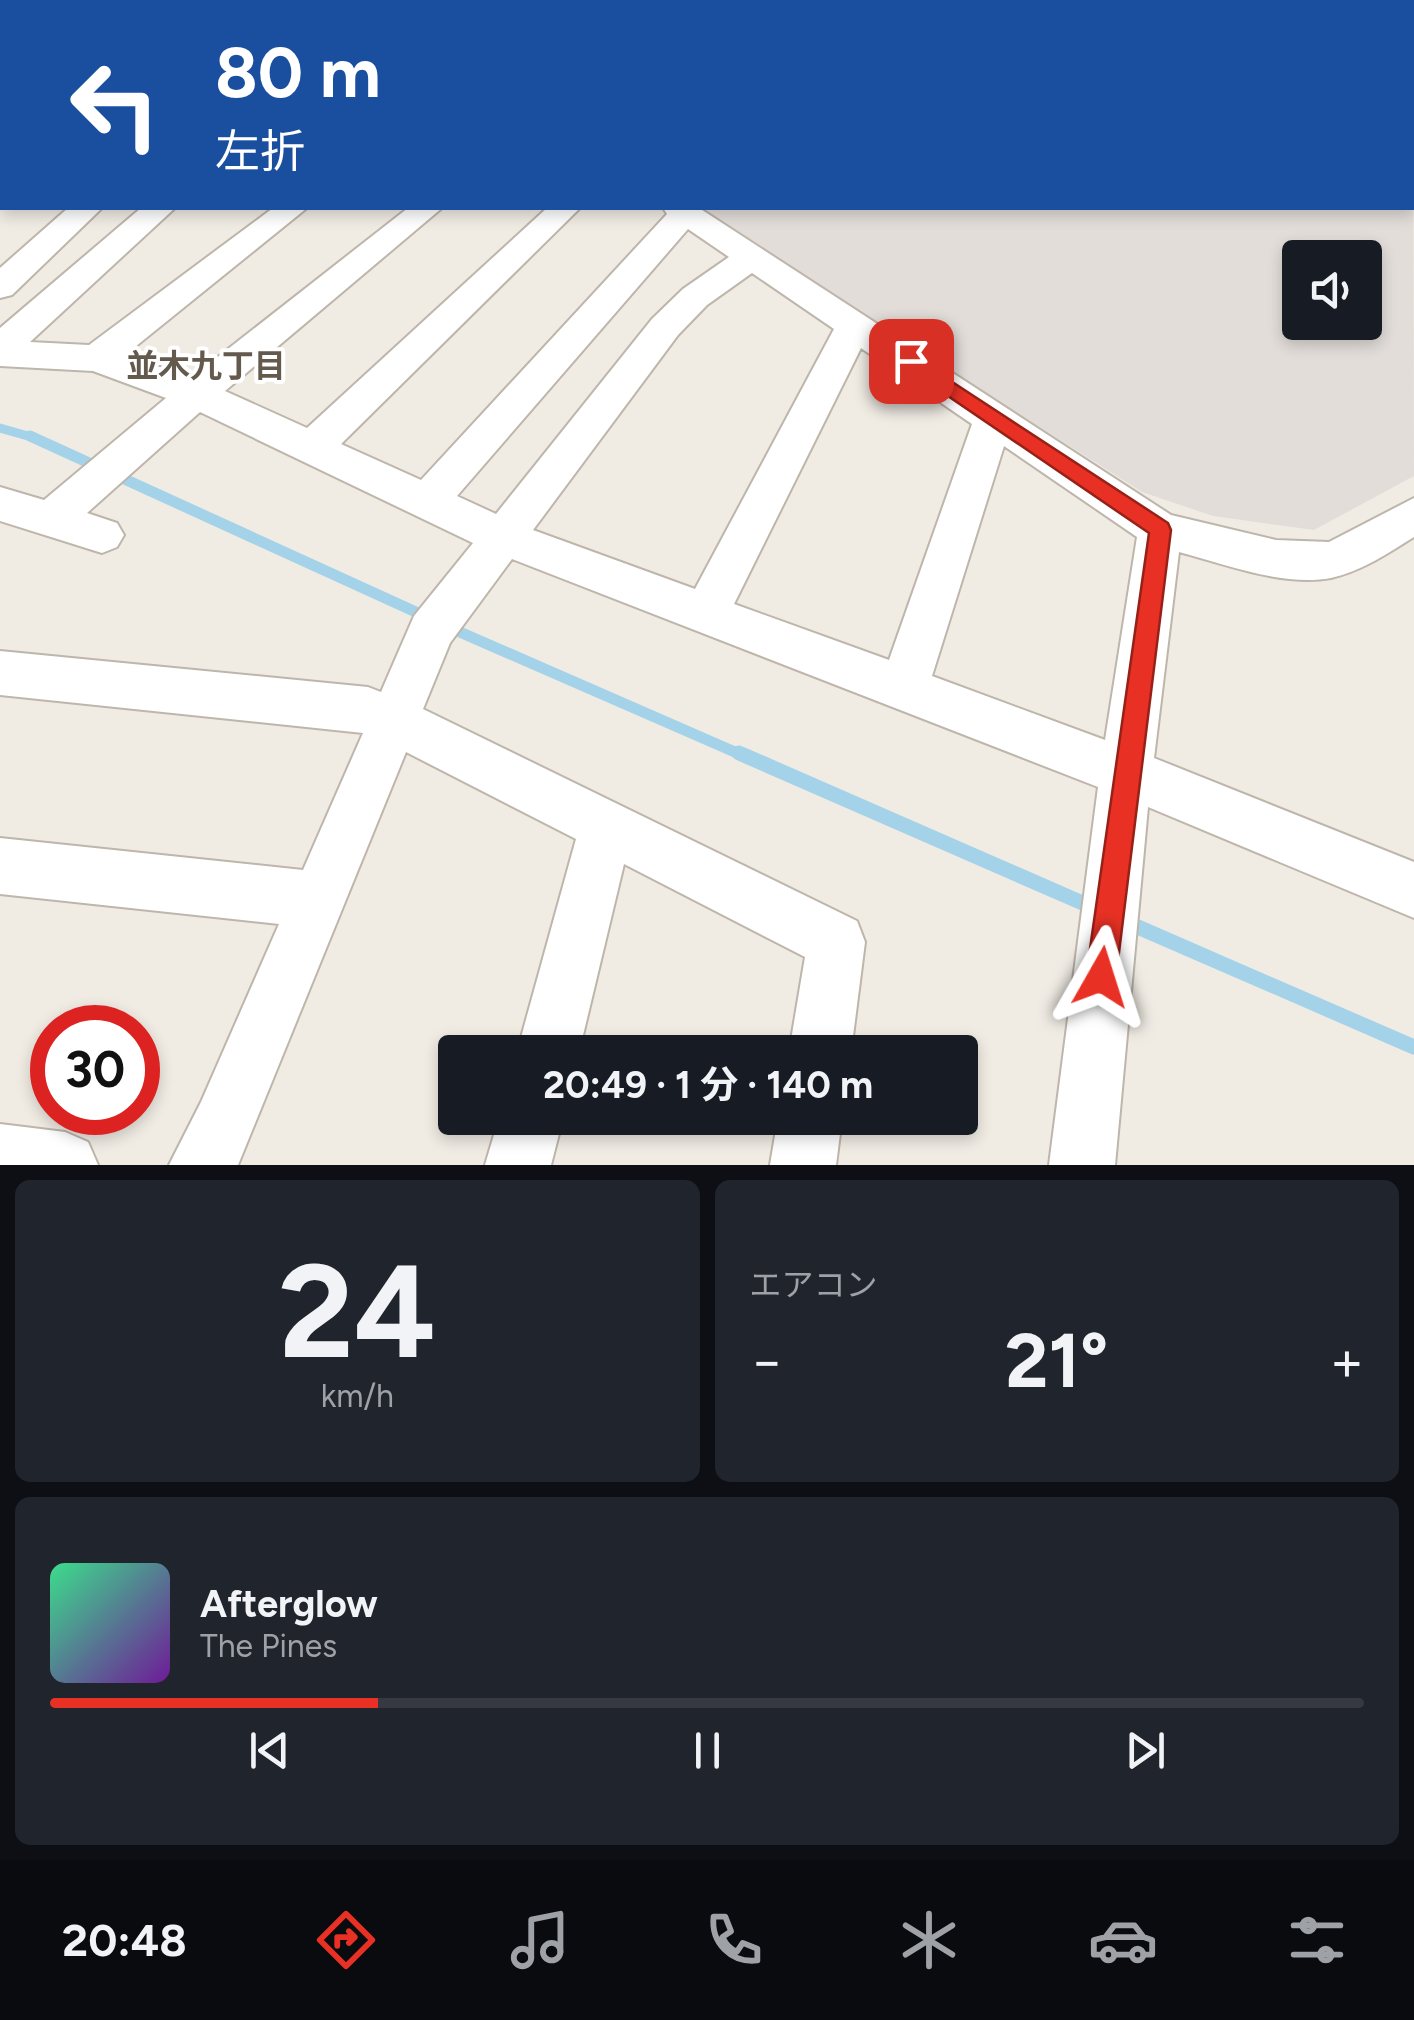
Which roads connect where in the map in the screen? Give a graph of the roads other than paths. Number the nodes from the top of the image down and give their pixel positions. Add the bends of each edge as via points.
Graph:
1 (84, 210) edge
2 (157, 210) edge
3 (289, 210) edge
4 (425, 210) edge
5 (563, 210) edge
6 (682, 210) edge
7 (754, 256) junction
8 (0, 287) edge
9 (855, 324) junction
10 (0, 350) edge
11 (96, 358) junction
12 (196, 394) junction
13 (994, 417) junction
14 (311, 448) junction
15 (426, 502) junction
16 (0, 504) edge
17 (1414, 515) edge
18 (53, 518) junction
19 (1160, 530) junction
20 (102, 535) dead end
21 (501, 536) junction
22 (706, 612) junction
23 (0, 673) edge
24 (904, 688) junction
25 (393, 720) junction
26 (1129, 774) junction
27 (606, 827) junction
28 (0, 866) edge
29 (1414, 890) edge
30 (319, 900) junction
31 (552, 1035) edge
32 (822, 1035) edge
33 (526, 1135) edge
34 (807, 1135) edge
35 (0, 1157) edge
36 (65, 1165) edge
37 (202, 1165) edge
38 (518, 1165) edge
39 (803, 1165) edge
40 (1082, 1165) edge

1 - 8 street
2 - 10 street
3 - 11 street
4 - 12 street
5 - 14 street
6 - 7 street
6 - 15 street
7 - 9 street
7 - 21 street via 666,328
9 - 13 street
9 - 22 street
10 - 11 street
11 - 12 street
12 - 14 street
12 - 18 street
13 - 19 street
13 - 24 street
14 - 15 street
15 - 21 street
16 - 18 street
17 - 19 street via 1329,560 1276,558
18 - 20 street
19 - 26 street
21 - 22 street
21 - 25 street via 442,615
22 - 24 street
23 - 25 street via 368,710
24 - 26 street
25 - 27 street
25 - 30 street
26 - 29 street
26 - 40 street via 1107,914
27 - 31 street
27 - 32 street via 836,942
28 - 30 street
30 - 37 street
33 - 38 street
34 - 39 street
35 - 36 street

